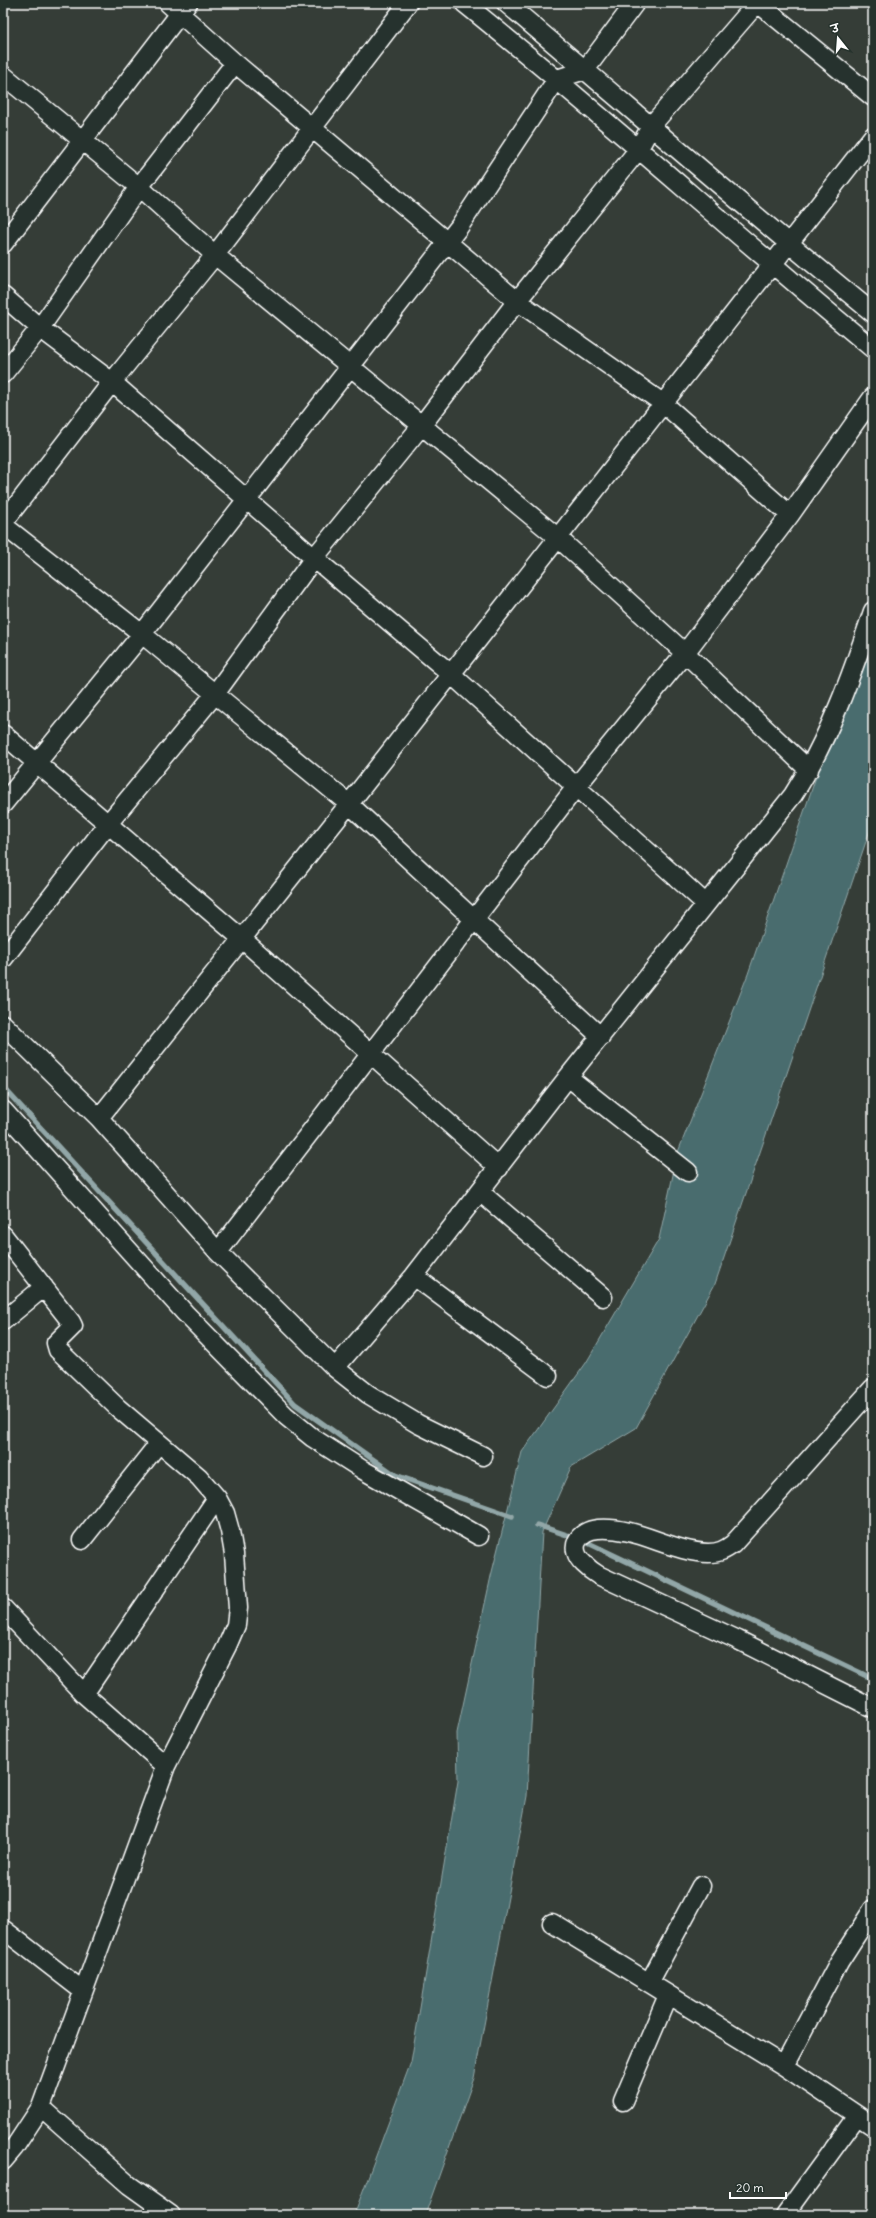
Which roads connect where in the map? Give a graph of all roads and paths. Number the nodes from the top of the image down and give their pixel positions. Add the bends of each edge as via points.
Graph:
1 (408, 3) edge
2 (464, 3) edge
3 (506, 3) edge
4 (635, 3) edge
5 (758, 3) edge
6 (179, 7) edge
7 (235, 63) junction
8 (585, 70) junction
9 (3, 75) edge
10 (557, 79) junction
11 (873, 97) edge
12 (651, 126) junction
13 (311, 127) junction
14 (873, 136) edge
15 (82, 142) junction
16 (638, 150) junction
17 (138, 187) junction
18 (447, 243) junction
19 (3, 244) edge
20 (789, 245) junction
21 (215, 255) junction
22 (772, 266) junction
23 (3, 296) edge
24 (517, 301) junction
25 (873, 313) edge
26 (40, 328) junction
27 (873, 350) edge
28 (352, 367) junction
29 (3, 374) edge
30 (112, 382) junction
31 (873, 397) edge
32 (664, 404) junction
33 (422, 425) junction
34 (246, 500) junction
35 (790, 515) junction
36 (3, 524) edge
37 (557, 538) junction
38 (314, 558) junction
39 (873, 611) edge
40 (142, 634) junction
41 (685, 653) junction
42 (451, 674) junction
43 (215, 694) junction
44 (3, 734) edge
45 (36, 763) junction
46 (809, 770) junction
47 (576, 787) junction
48 (3, 804) edge
49 (349, 804) junction
50 (107, 825) junction
51 (706, 904) junction
52 (474, 919) junction
53 (241, 938) junction
54 (3, 959) edge
55 (3, 1024) edge
56 (601, 1037) junction
57 (370, 1054) junction
58 (568, 1077) junction
59 (3, 1110) edge
60 (99, 1118) junction
61 (498, 1168) junction
62 (688, 1172) dead end
63 (480, 1192) junction
64 (3, 1235) edge
65 (218, 1252) junction
66 (414, 1276) junction
67 (44, 1287) junction
68 (603, 1298) dead end
69 (3, 1321) edge
70 (335, 1368) junction
71 (548, 1376) dead end
72 (873, 1388) edge
73 (159, 1443) junction
74 (483, 1456) dead end
75 (217, 1498) junction
76 (479, 1536) dead end
77 (82, 1540) dead end
78 (3, 1608) edge
79 (84, 1694) junction
80 (873, 1708) edge
81 (166, 1766) junction
82 (701, 1886) dead end
83 (873, 1908) edge
84 (552, 1923) dead end
85 (3, 1929) edge
86 (649, 1983) junction
87 (83, 1991) junction
88 (668, 1995) junction
89 (784, 2066) junction
90 (623, 2101) dead end
91 (41, 2107) junction
92 (858, 2116) junction
93 (873, 2126) edge
94 (3, 2161) edge
95 (172, 2215) edge
96 (785, 2215) edge

1 - 13 street
2 - 10 street
3 - 8 street
4 - 8 street
5 - 11 street
5 - 12 street
6 - 7 street
6 - 15 street
7 - 13 street
7 - 17 street
8 - 10 street
8 - 12 street
9 - 15 street
10 - 16 street
10 - 18 street
12 - 16 street
12 - 20 street
13 - 18 street
13 - 21 street
14 - 20 street
15 - 17 street
15 - 19 street
16 - 22 street
16 - 24 street
17 - 21 street
17 - 26 street
18 - 24 street
18 - 28 street
20 - 22 street
20 - 25 street
21 - 28 street
21 - 30 street
22 - 27 street
22 - 32 street
23 - 26 street
24 - 32 street
24 - 33 street
26 - 29 street
26 - 30 street
28 - 33 street
28 - 34 street
30 - 34 street
30 - 36 street
31 - 35 street
32 - 35 street
32 - 37 street
33 - 37 street
33 - 38 street
34 - 38 street
34 - 40 street
35 - 41 street
36 - 40 street
37 - 41 street
37 - 42 street
38 - 42 street
38 - 43 street
39 - 46 street via 826,734
40 - 43 street
40 - 45 street
41 - 46 street
41 - 47 street
42 - 47 street
42 - 49 street
43 - 49 street
43 - 50 street
44 - 45 street
45 - 48 street
45 - 50 street
46 - 51 street via 793,795
47 - 51 street
47 - 52 street
49 - 52 street
49 - 53 street
50 - 53 street
50 - 54 street
51 - 56 street
52 - 56 street
52 - 57 street
53 - 57 street
53 - 60 street
55 - 60 street
56 - 58 street
57 - 61 street
57 - 65 street
58 - 61 street
58 - 62 street
59 - 76 street via 185,1313 286,1416 313,1438 363,1470
60 - 65 street
61 - 63 street
63 - 66 street
63 - 68 street
64 - 67 street
65 - 70 street
66 - 70 street
66 - 71 street
67 - 69 street
67 - 73 street via 73,1326 56,1343 58,1350 118,1408
70 - 74 street via 368,1394 418,1424
72 - 80 street via 733,1544 722,1552 698,1552 624,1532 600,1529 580,1536 577,1554 583,1564 598,1575 738,1640
73 - 75 street via 199,1477
73 - 77 street
75 - 79 street
75 - 81 street via 225,1513 234,1554 238,1608 236,1625 212,1680
78 - 79 street
79 - 81 street
81 - 87 street
82 - 86 street
83 - 89 street via 839,1962
84 - 86 street
85 - 87 street
86 - 88 street
87 - 91 street
88 - 89 street
88 - 90 street
89 - 92 street
91 - 94 street
91 - 95 street via 130,2185
92 - 93 street
92 - 96 street

